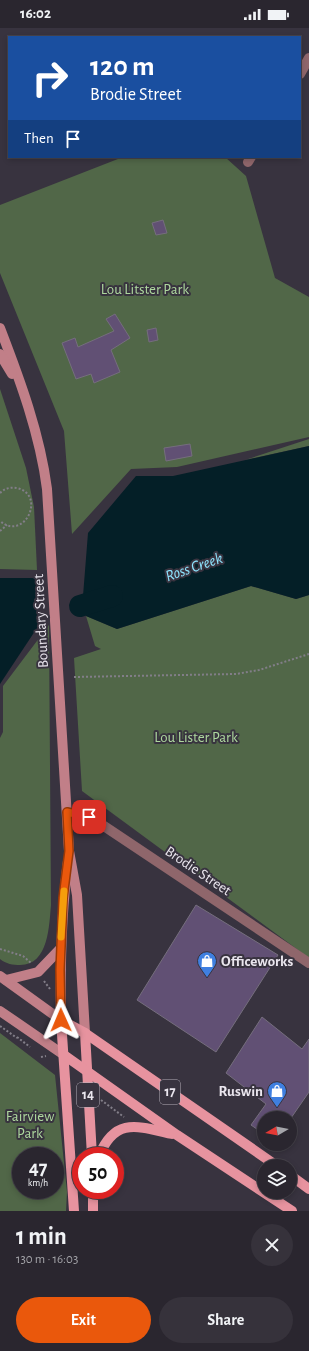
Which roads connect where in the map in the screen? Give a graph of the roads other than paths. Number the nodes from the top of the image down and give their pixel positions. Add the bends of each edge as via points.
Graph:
1 (309, 58) edge
2 (301, 72) edge
3 (0, 328) edge
4 (0, 354) edge
5 (22, 394) junction
6 (67, 812) junction
7 (69, 851) junction
8 (61, 948) junction
9 (309, 963) edge
10 (3, 978) edge
11 (0, 1011) edge
12 (61, 1020) junction
13 (85, 1033) junction
14 (64, 1055) junction
15 (87, 1073) junction
16 (177, 1135) junction
17 (91, 1147) edge
18 (104, 1147) edge
19 (267, 1159) edge
20 (297, 1180) edge
21 (309, 1189) edge
22 (93, 1199) edge
23 (74, 1211) edge
24 (93, 1211) edge
25 (292, 1211) edge

1 - 2 street
3 - 5 main road, Boundary Street / 14
4 - 5 main road, Boundary Street / 14
5 - 6 main road, Boundary Street / 14 via 40,447 49,504
6 - 7 main road, Boundary Street / 14
6 - 9 street, Brodie Street via 95,820
7 - 8 main road, Boundary Street / 14 via 63,898
7 - 13 main road, Boundary Street / 14 via 77,895
8 - 10 main road via 38,972
8 - 12 main road, Boundary Street / 14
10 - 12 main road, 17
11 - 14 main road, 17
12 - 13 main road, 17
12 - 14 main road, 14
13 - 15 main road, 14
13 - 19 main road, 17
14 - 15 main road, 17
14 - 23 main road, 14
15 - 16 main road, 17
15 - 17 main road, 14
16 - 18 main road via 124,1127 114,1132
16 - 25 main road, 17
20 - 21 main road
22 - 24 main road

